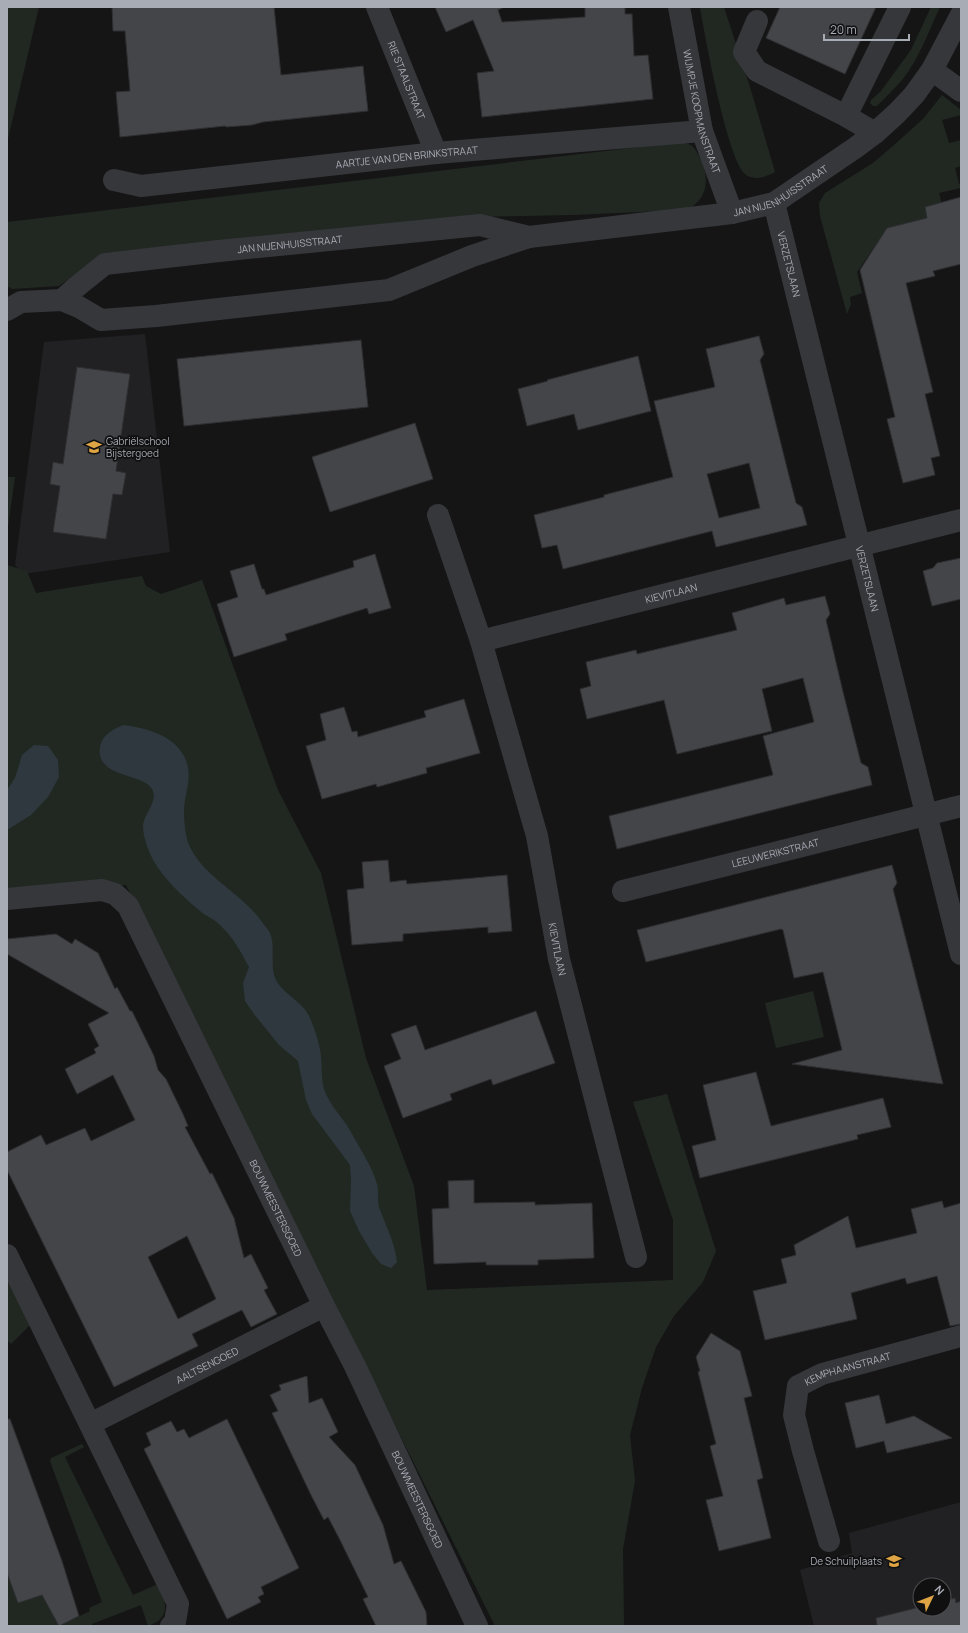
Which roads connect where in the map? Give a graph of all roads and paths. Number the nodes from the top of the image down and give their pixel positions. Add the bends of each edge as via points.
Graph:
1 (377, 7) edge
2 (679, 7) edge
3 (900, 7) edge
4 (961, 15) edge
5 (757, 21) dead end
6 (932, 70) junction
7 (961, 91) edge
8 (846, 116) junction
9 (702, 131) junction
10 (875, 133) junction
11 (436, 153) junction
12 (114, 180) dead end
13 (774, 203) junction
14 (732, 213) junction
15 (529, 237) junction
16 (62, 300) junction
17 (12, 302) edge
18 (438, 516) dead end
19 (961, 520) edge
20 (860, 544) junction
21 (481, 641) junction
22 (961, 806) edge
23 (927, 815) junction
24 (623, 891) dead end
25 (7, 899) edge
26 (961, 954) edge
27 (7, 1255) edge
28 (636, 1257) dead end
29 (324, 1306) junction
30 (961, 1336) edge
31 (90, 1424) junction
32 (829, 1542) dead end
33 (171, 1626) edge
34 (477, 1626) edge

1 - 11 street, RIE STAALSTRAAT
2 - 9 street, WIJMPJE KOOPMANSTRAAT
3 - 8 street
4 - 6 street, JAN NIJENHUISSTRAAT
5 - 8 street via 744,52 757,71
6 - 7 street
6 - 10 street, JAN NIJENHUISSTRAAT via 914,95
8 - 10 street
9 - 11 street, AARTJE VAN DEN BRINKSTRAAT
9 - 14 street, WIJMPJE KOOPMANSTRAAT
10 - 13 street, JAN NIJENHUISSTRAAT
11 - 12 street, AARTJE VAN DEN BRINKSTRAAT via 141,186
13 - 14 street, JAN NIJENHUISSTRAAT
13 - 20 street, VERZETSLAAN
14 - 15 street, JAN NIJENHUISSTRAAT
15 - 16 street, JAN NIJENHUISSTRAAT via 472,256 389,290 101,320
15 - 16 street, JAN NIJENHUISSTRAAT via 480,225 105,264
16 - 17 street, JAN NIJENHUISSTRAAT
18 - 21 street, KIEVITLAAN
19 - 20 street, KIEVITLAAN
20 - 21 street, KIEVITLAAN
20 - 23 street, VERZETSLAAN
21 - 28 street, KIEVITLAAN via 537,836 559,959
22 - 23 street, LEEUWERIKSTRAAT
23 - 24 street, LEEUWERIKSTRAAT
23 - 26 street, VERZETSLAAN
25 - 29 street, BOUWMEESTERSGOED via 102,890 116,894 128,906
27 - 31 street
29 - 31 street, AALTSENGOED
29 - 34 street, BOUWMEESTERSGOED via 355,1366
30 - 32 street, KEMPHAANSTRAAT via 822,1374 798,1386 794,1415
31 - 33 street via 178,1604 175,1622

